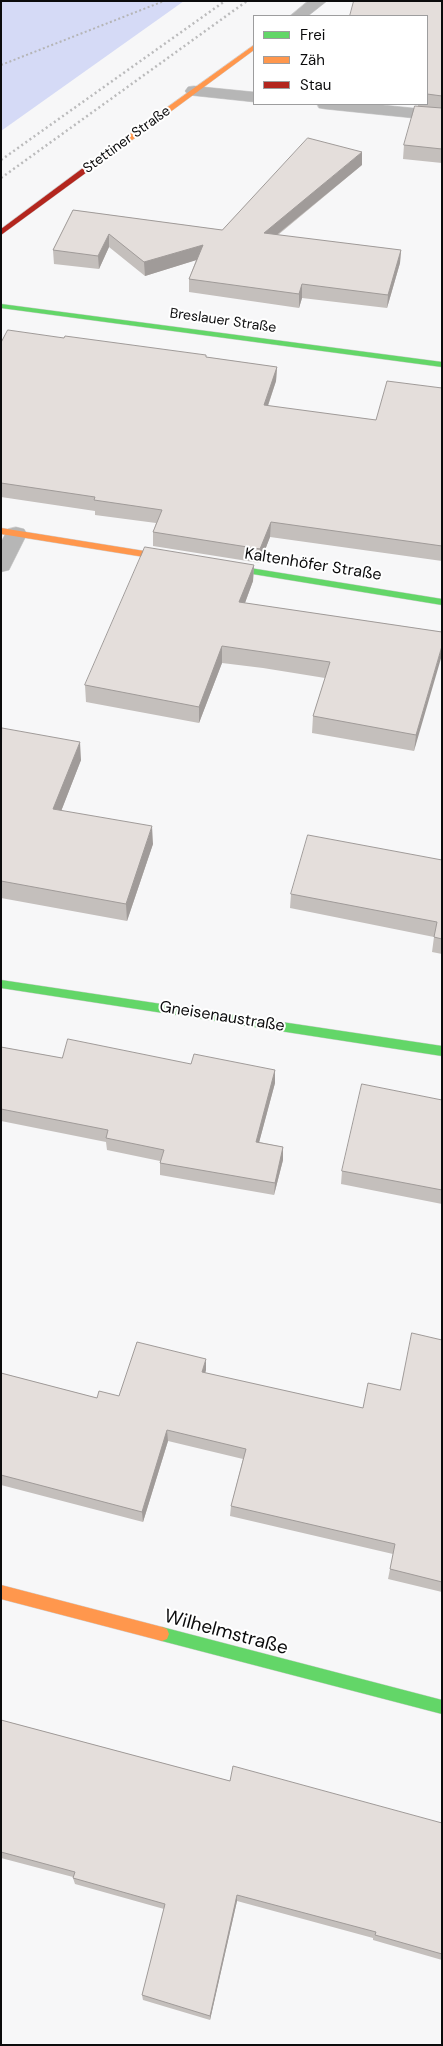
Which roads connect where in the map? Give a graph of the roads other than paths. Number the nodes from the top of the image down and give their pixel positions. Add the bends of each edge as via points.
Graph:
1 (319, 1) edge
2 (299, 15) edge
3 (253, 48) edge
4 (194, 91) junction
5 (253, 97) edge
6 (335, 105) edge
7 (442, 116) edge
8 (1, 233) edge
9 (1, 306) edge
10 (442, 365) edge
11 (9, 532) edge
12 (1, 565) edge
13 (442, 602) edge
14 (1, 984) edge
15 (442, 1051) edge
16 (1, 1592) edge
17 (442, 1707) edge

1 - 2 street
3 - 4 street, Stettiner Straße
4 - 5 street
4 - 8 street, Stettiner Straße
6 - 7 street
9 - 10 street, Breslauer Straße
11 - 12 street
11 - 13 street, Kaltenhöfer Straße
14 - 15 street, Gneisenaustraße
16 - 17 street, Wilhelmstraße

